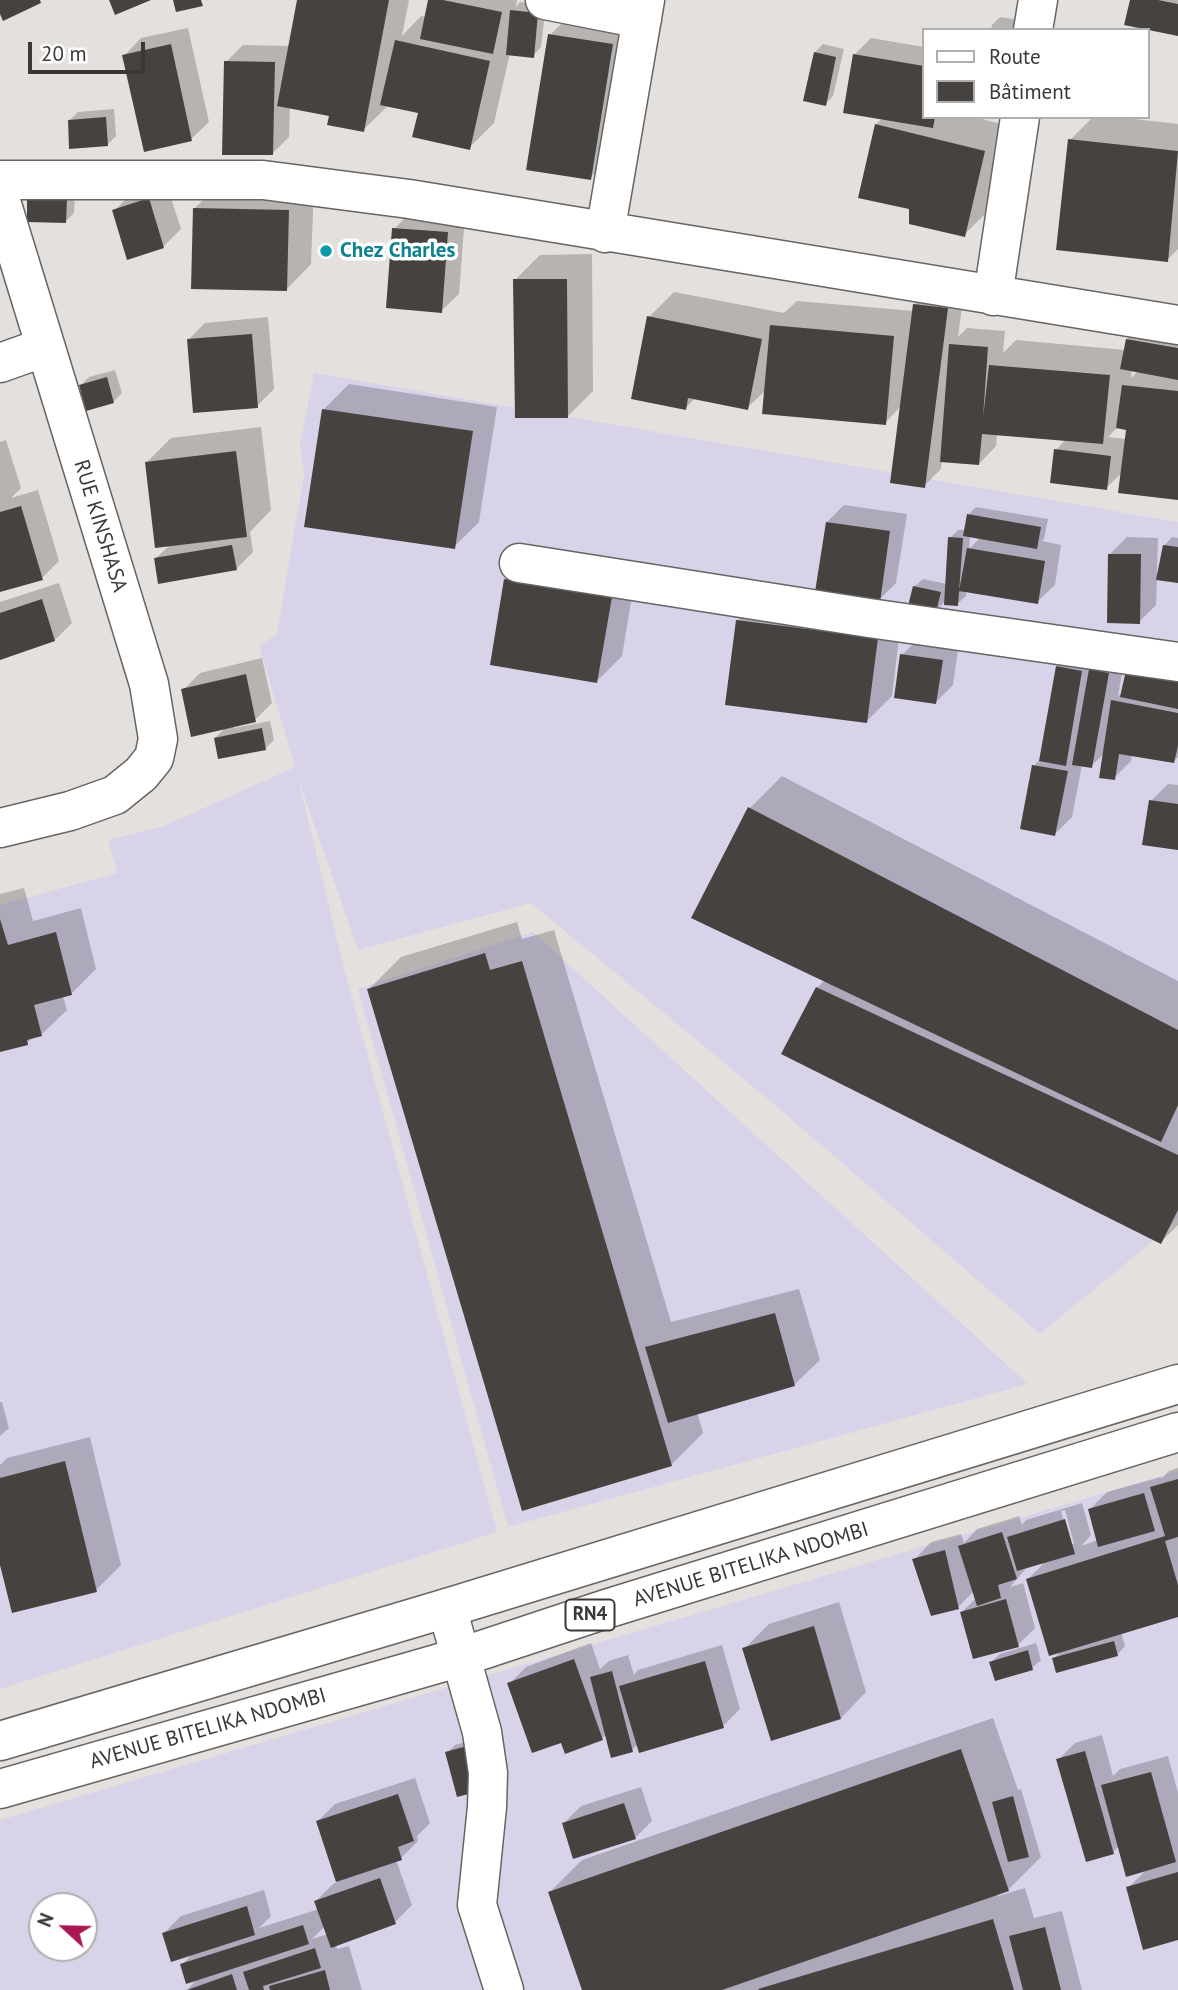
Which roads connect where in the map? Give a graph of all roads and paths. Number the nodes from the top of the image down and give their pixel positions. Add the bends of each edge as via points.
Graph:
1 (545, 0) edge
2 (1038, 0) edge
3 (644, 10) edge
4 (1033, 28) edge
5 (1020, 119) edge
6 (0, 180) edge
7 (0, 198) edge
8 (605, 233) junction
9 (993, 296) junction
10 (1178, 325) edge
11 (45, 348) junction
12 (0, 363) edge
13 (519, 564) dead end
14 (1178, 662) edge
15 (0, 828) edge
16 (1178, 1384) edge
17 (1178, 1432) edge
18 (447, 1608) junction
19 (461, 1657) junction
20 (0, 1741) edge
21 (0, 1789) edge
22 (504, 1990) edge

1 - 3 main road
2 - 4 main road
3 - 8 main road
5 - 9 main road
6 - 8 main road via 263,180 409,199
7 - 11 main road, RUE KINSHASA
8 - 9 main road
9 - 10 main road
11 - 12 main road
11 - 15 main road, RUE KINSHASA via 149,684 158,739 154,758 115,795
13 - 14 main road
16 - 18 main road, RN4
17 - 19 main road, AVENUE BITELIKA NDOMBI / RN4
18 - 19 main road
18 - 20 main road, RN4
19 - 21 main road, AVENUE BITELIKA NDOMBI / RN4
19 - 22 main road via 488,1773 477,1905

